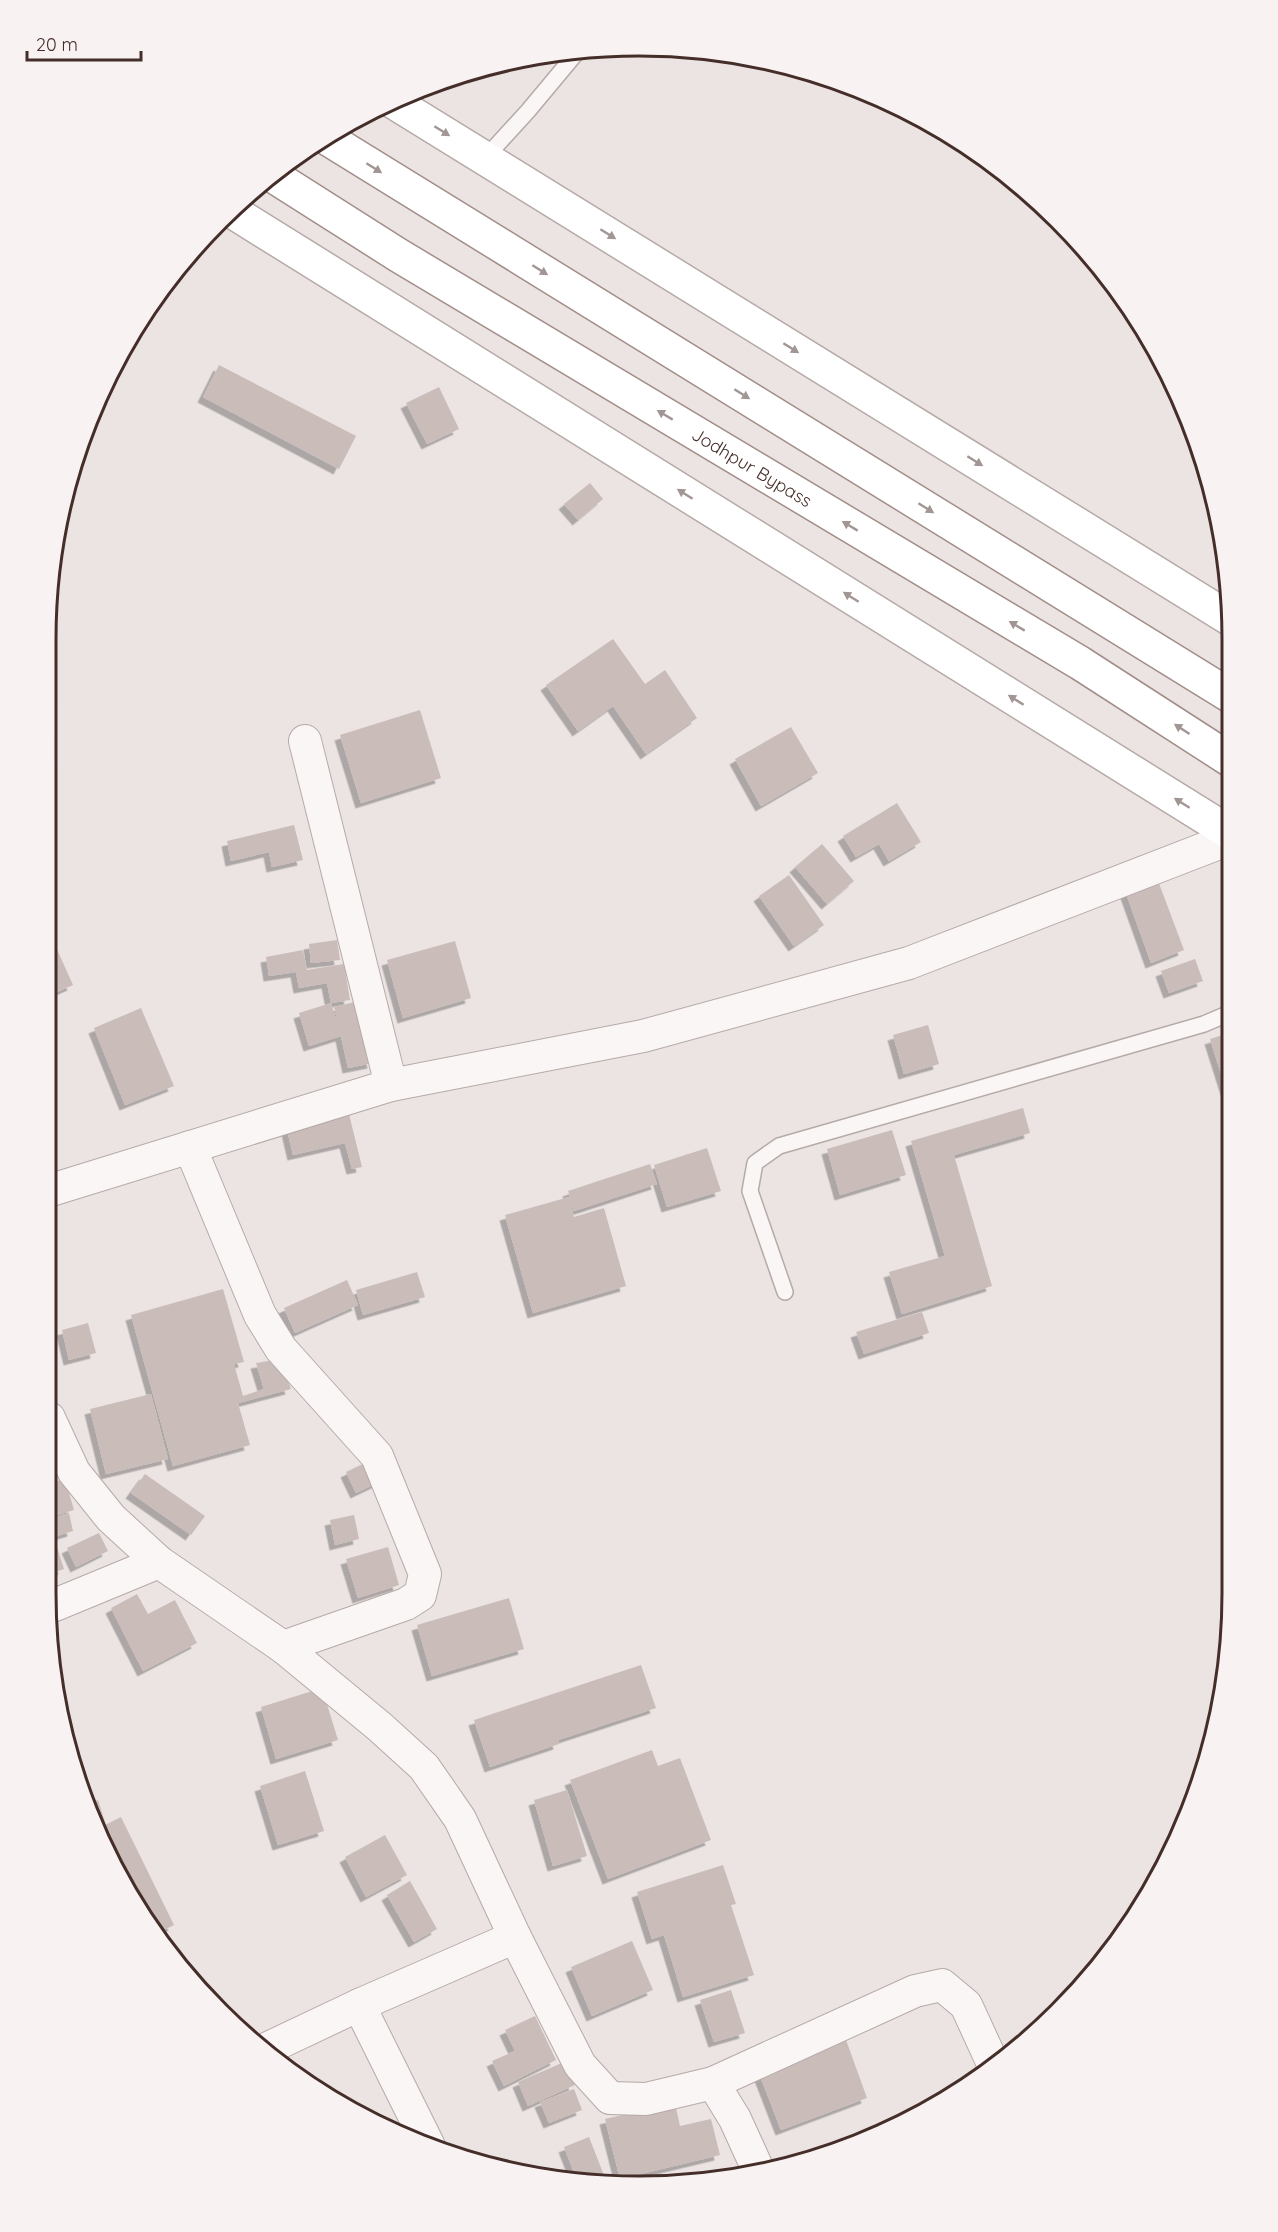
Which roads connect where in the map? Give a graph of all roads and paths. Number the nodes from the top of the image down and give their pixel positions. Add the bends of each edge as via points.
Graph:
1 (569, 59) edge
2 (401, 107) edge
3 (333, 143) edge
4 (486, 158) junction
5 (279, 180) edge
6 (238, 215) edge
7 (1221, 613) edge
8 (1222, 691) edge
9 (305, 741) dead end
10 (1222, 755) edge
11 (1222, 830) edge
12 (1222, 840) edge
13 (1222, 1016) edge
14 (392, 1085) junction
15 (190, 1147) junction
16 (56, 1189) edge
17 (785, 1292) dead end
18 (56, 1433) edge
19 (159, 1562) junction
20 (56, 1604) edge
21 (283, 1647) junction
22 (514, 1937) junction
23 (359, 2005) junction
24 (272, 2046) edge
25 (991, 2058) edge
26 (713, 2083) junction
27 (424, 2135) edge
28 (756, 2164) edge

1 - 4 lane
2 -> 4 main road
3 -> 8 main road
4 -> 7 main road
10 -> 5 main road, Jodhpur Bypass via 1080,663 398,255
11 -> 6 main road
9 - 14 street
12 - 14 street via 909,963 643,1036
13 - 17 lane via 779,1146 755,1163 750,1191
14 - 15 street
15 - 16 street
15 - 21 street via 260,1315 281,1349 377,1456 425,1574 420,1595 406,1604
18 - 19 street via 75,1472 111,1518
19 - 20 street
19 - 21 street
21 - 22 street via 424,1767 460,1819
22 - 23 street
22 - 26 street via 580,2065 610,2098 646,2099
23 - 24 street
23 - 27 street
25 - 26 street via 966,2005 942,1985 915,1991
26 - 28 street via 735,2118

